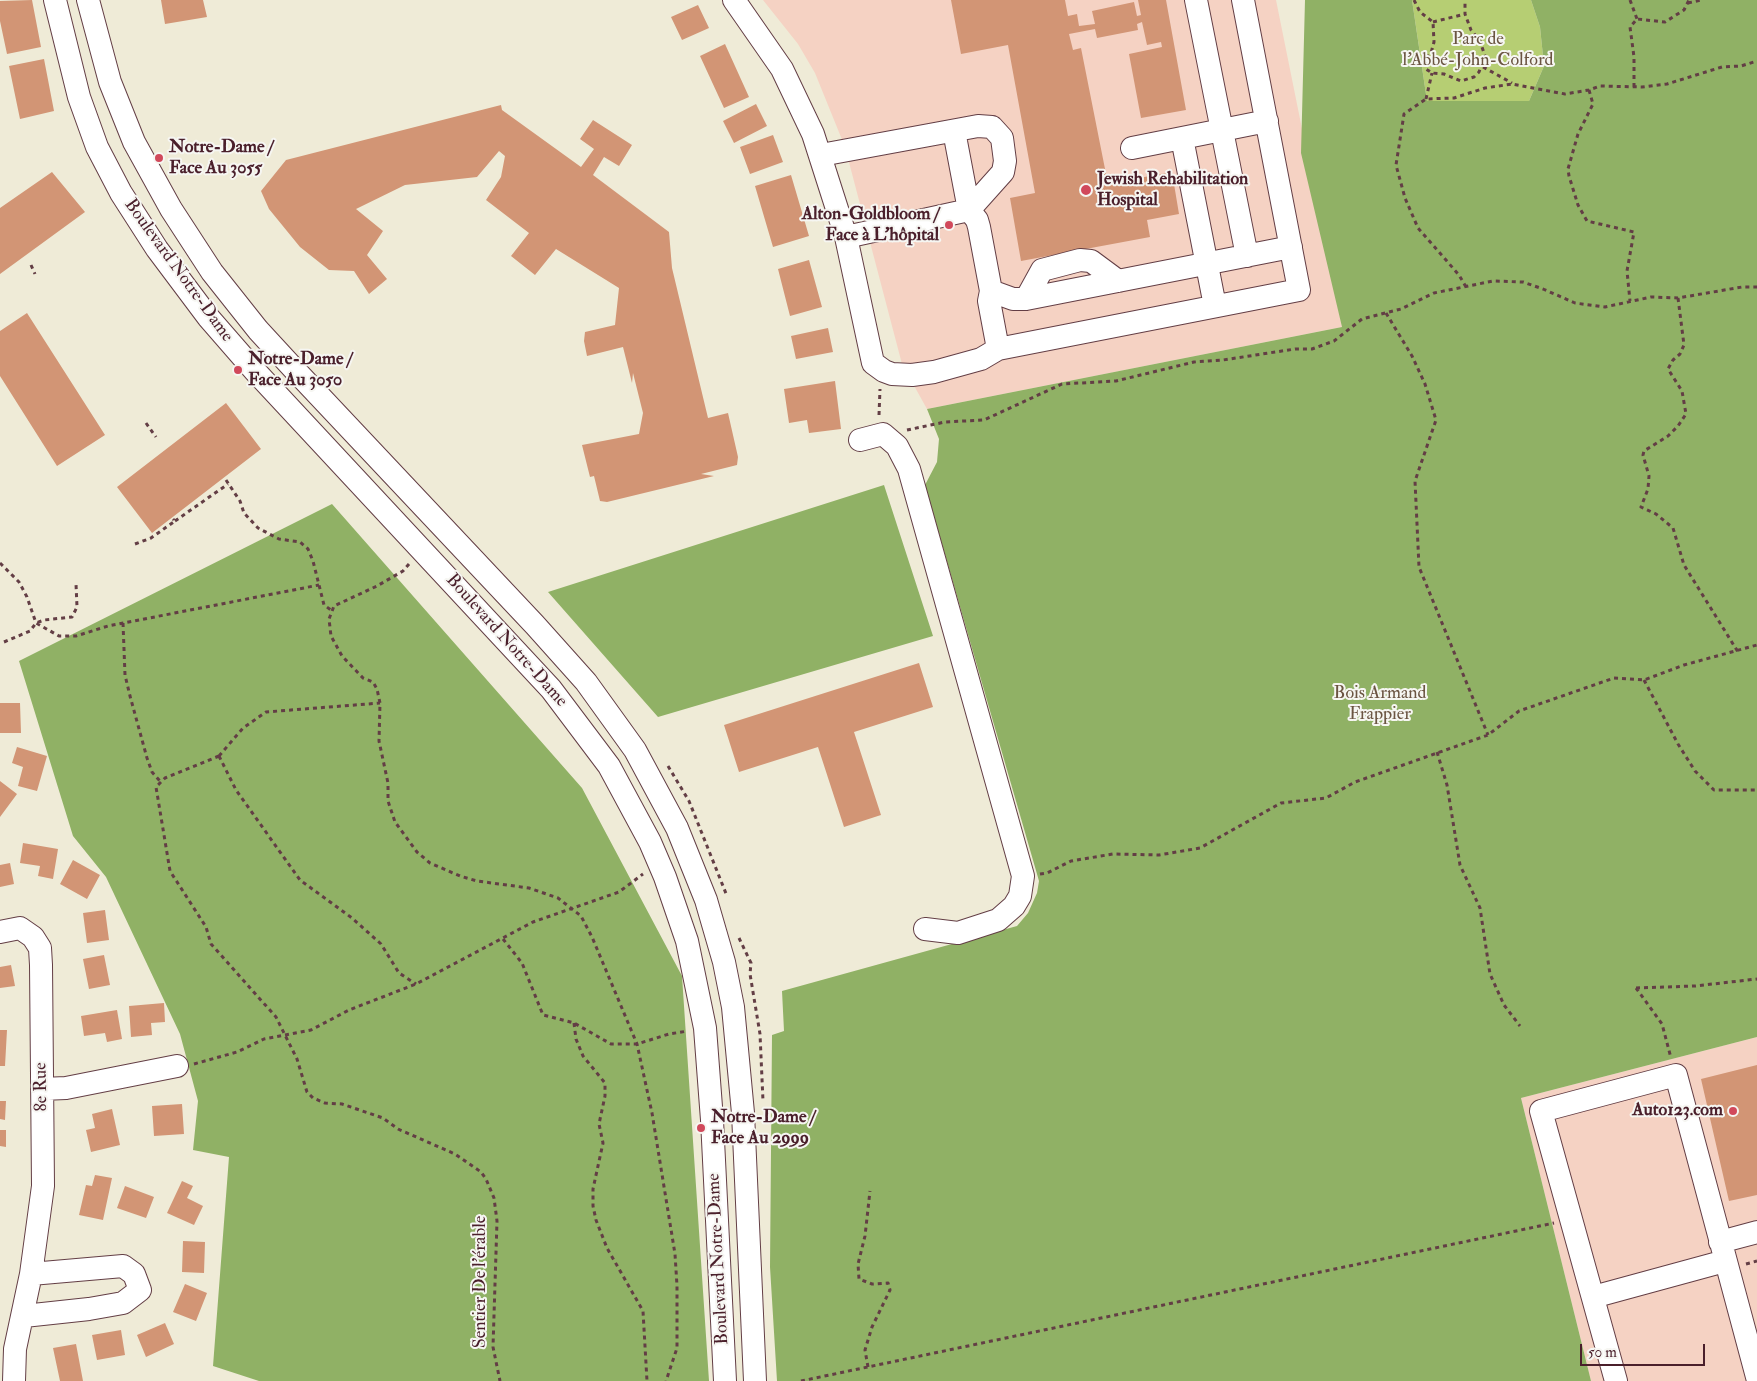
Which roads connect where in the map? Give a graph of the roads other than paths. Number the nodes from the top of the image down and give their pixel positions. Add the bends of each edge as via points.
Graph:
1 (55, 0) edge
2 (88, 0) edge
3 (734, 0) edge
4 (1196, 0) edge
5 (1242, 0) edge
6 (1267, 121) junction
7 (1222, 130) junction
8 (954, 131) junction
9 (1182, 138) junction
10 (1132, 148) dead end
11 (821, 155) junction
12 (969, 210) junction
13 (846, 237) junction
14 (1291, 247) junction
15 (1247, 256) junction
16 (1207, 264) junction
17 (991, 291) junction
18 (1215, 306) junction
19 (998, 349) junction
20 (860, 440) dead end
21 (925, 929) dead end
22 (0, 932) edge
23 (182, 1066) road end
24 (42, 1088) junction
25 (1757, 1232) edge
26 (1723, 1251) junction
27 (31, 1274) junction
28 (1593, 1297) junction
29 (24, 1316) junction
30 (1757, 1377) edge
31 (14, 1381) edge
32 (724, 1381) edge
33 (755, 1381) edge
34 (1616, 1381) edge

1 - 32 street, Boulevard Notre-Dame via 79,97 97,147 121,193 157,249 254,372 551,689 609,766 647,836 687,941 705,1028
2 - 33 street, Boulevard Notre-Dame via 110,82 134,142 171,210 212,272 293,368 586,682 635,750 677,828 706,900 733,1007 743,1113
3 - 11 street via 782,69
4 - 7 street
5 - 6 street
6 - 7 street
6 - 14 street
7 - 9 street
7 - 15 street
8 - 11 street
8 - 12 street
8 - 12 street via 989,126 1002,138 1003,172
9 - 10 street
9 - 16 street
11 - 13 street
12 - 13 street
12 - 17 street via 978,227
13 - 19 street via 878,367 902,375 921,374 981,360
14 - 15 street
14 - 18 street via 1299,290
15 - 16 street
16 - 17 street via 1118,282 1091,261 1080,260 1042,270 1026,299 1013,299
16 - 18 street
17 - 19 street via 989,301
18 - 19 street
20 - 21 street via 883,434 897,446 909,469 1023,876 1017,901 998,920 958,933
22 - 24 street, 8e Rue via 20,928 33,936 40,948
23 - 24 street via 66,1088
24 - 27 street, 8e Rue via 43,1186
25 - 26 street
26 - 28 street
26 - 28 street via 1676,1075 1541,1111
26 - 30 street
27 - 29 street, 8e Rue
27 - 29 street via 123,1266 134,1274 140,1290 123,1303
28 - 34 street
29 - 31 street, 8e Rue via 15,1349

